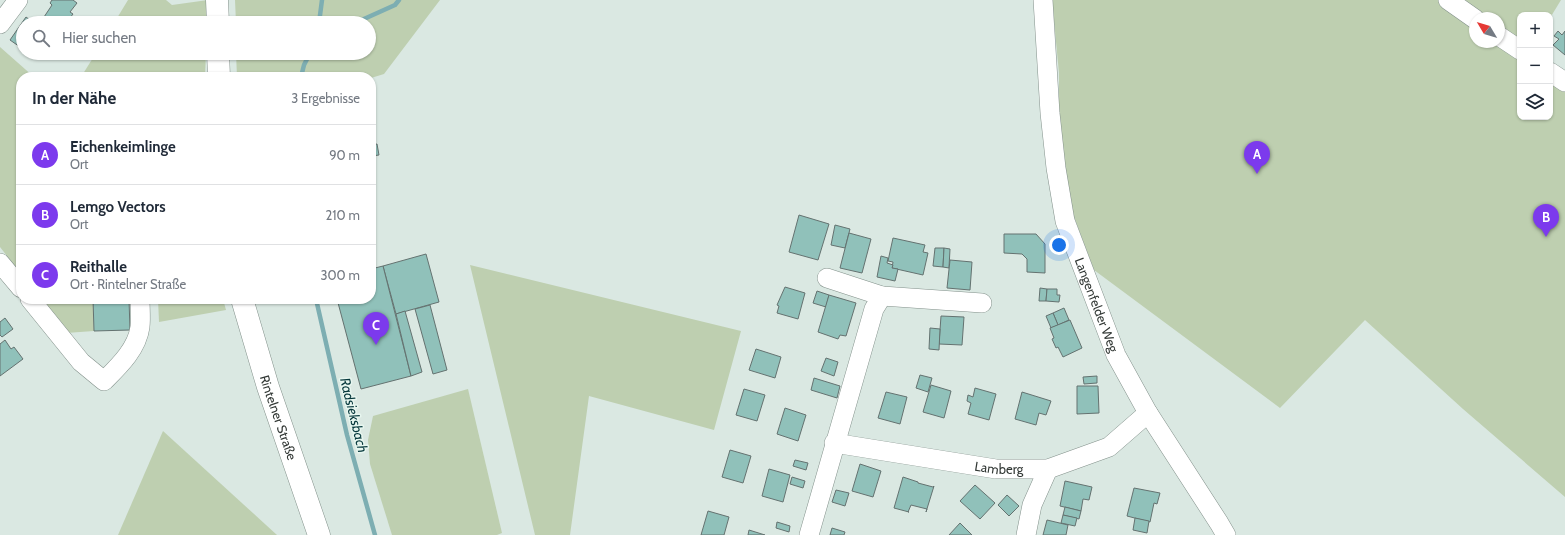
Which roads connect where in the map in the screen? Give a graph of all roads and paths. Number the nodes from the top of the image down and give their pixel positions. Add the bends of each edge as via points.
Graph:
1 (18, 0) edge
2 (217, 0) edge
3 (1043, 0) edge
4 (1448, 0) edge
5 (1469, 15) edge
6 (218, 16) edge
7 (0, 24) edge
8 (1505, 40) edge
9 (1517, 48) edge
10 (218, 60) edge
11 (219, 72) edge
12 (1553, 74) edge
13 (1565, 82) edge
14 (0, 263) edge
15 (827, 278) dead end
16 (16, 282) edge
17 (882, 296) junction
18 (982, 303) dead end
19 (34, 304) edge
20 (140, 304) edge
21 (243, 304) edge
22 (1148, 413) junction
23 (834, 443) junction
24 (1048, 469) junction
25 (319, 535) edge
26 (809, 535) edge
27 (1026, 535) edge
28 (1226, 535) edge

1 - 7 street
2 - 6 main road
3 - 22 street, Langenfelder Weg via 1050,113 1065,221 1116,355
4 - 5 street
8 - 9 street
10 - 11 main road
12 - 13 street
14 - 16 street
15 - 17 street
17 - 18 street
17 - 23 street via 874,308
19 - 20 street via 81,362 104,381 123,362 133,346 140,328
21 - 25 main road, Rintelner Straße via 268,387
22 - 24 street, Lamberg via 1109,447
22 - 28 street, Langenfelder Weg
23 - 24 street, Lamberg via 996,469
23 - 26 street
24 - 27 street via 1032,505

